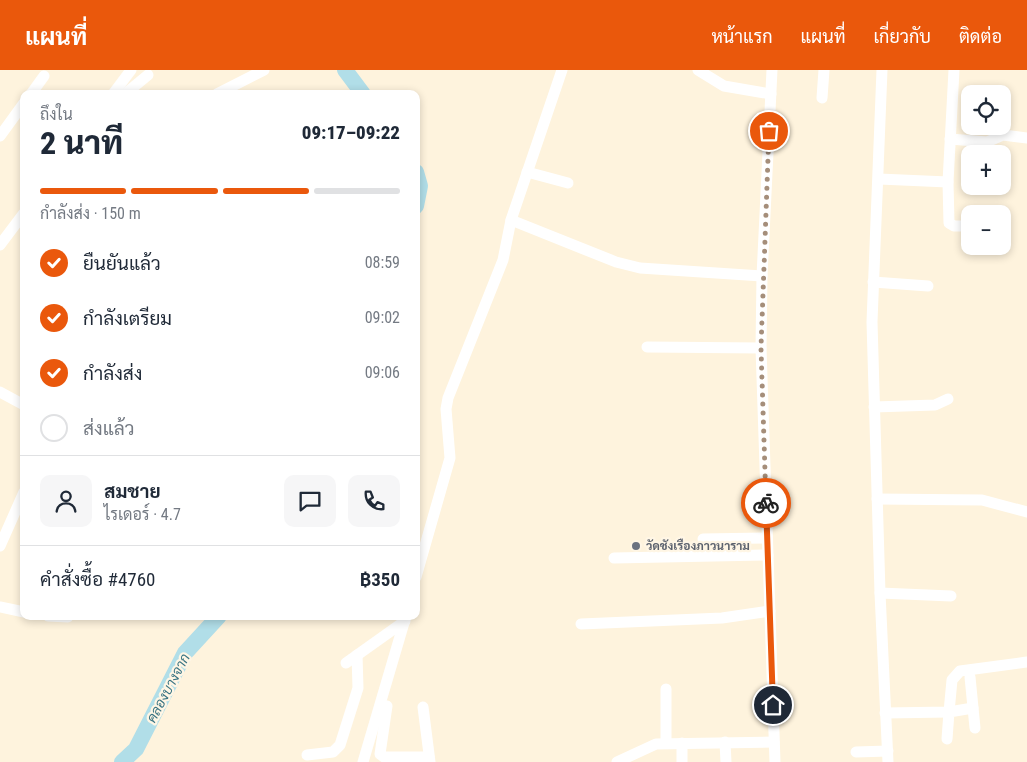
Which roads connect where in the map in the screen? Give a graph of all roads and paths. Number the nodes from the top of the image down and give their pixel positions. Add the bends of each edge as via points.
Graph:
1 (130, 70) edge
2 (264, 70) edge
3 (562, 70) edge
4 (698, 70) edge
5 (772, 70) edge
6 (824, 70) edge
7 (882, 70) edge
8 (954, 70) edge
9 (148, 75) dead end
10 (44, 76) dead end
11 (34, 90) edge
12 (116, 90) edge
13 (130, 90) edge
14 (224, 90) edge
15 (771, 94) junction
16 (822, 98) dead end
17 (20, 109) edge
18 (0, 136) edge
19 (1027, 138) edge
20 (950, 139) junction
21 (527, 172) junction
22 (878, 179) junction
23 (948, 182) junction
24 (568, 183) dead end
25 (20, 218) edge
26 (512, 220) junction
27 (961, 226) edge
28 (0, 245) edge
29 (762, 276) junction
30 (874, 282) junction
31 (928, 286) dead end
32 (647, 347) dead end
33 (761, 348) junction
34 (0, 392) edge
35 (948, 399) dead end
36 (20, 402) edge
37 (874, 407) junction
38 (877, 499) junction
39 (20, 501) edge
40 (1027, 512) edge
41 (767, 538) junction
42 (703, 539) dead end
43 (0, 546) edge
44 (768, 554) junction
45 (614, 558) dead end
46 (420, 563) edge
47 (880, 594) junction
48 (951, 596) dead end
49 (0, 607) edge
50 (20, 611) edge
51 (770, 611) junction
52 (404, 620) edge
53 (405, 620) edge
54 (581, 624) dead end
55 (357, 655) junction
56 (1027, 662) edge
57 (346, 663) dead end
58 (970, 677) dead end
59 (666, 689) dead end
60 (387, 706) dead end
61 (423, 707) dead end
62 (973, 708) junction
63 (949, 712) junction
64 (885, 713) junction
65 (975, 728) dead end
66 (947, 739) dead end
67 (725, 742) junction
68 (774, 742) junction
69 (666, 743) junction
70 (682, 743) junction
71 (856, 752) dead end
72 (307, 755) dead end
73 (888, 756) edge
74 (429, 760) edge
75 (363, 762) edge
76 (617, 762) edge
77 (682, 762) edge
78 (726, 762) edge
79 (775, 762) edge

1 - 12 street
2 - 14 street
3 - 21 street
4 - 15 street via 724,86
5 - 15 street
6 - 16 street
7 - 22 street
8 - 20 street
9 - 13 street
10 - 11 street
15 - 29 street
17 - 18 street
19 - 20 street via 1003,135 987,142
20 - 23 street
21 - 24 street
21 - 26 street
22 - 23 street
22 - 30 street
23 - 27 street via 949,223
25 - 28 street
26 - 29 street via 616,262 640,268
26 - 46 street via 503,260 448,398 450,458
29 - 33 street
30 - 31 street
30 - 37 street
32 - 33 street
33 - 41 street
34 - 36 street
35 - 37 street via 935,405
37 - 38 street
38 - 40 street via 982,500
38 - 47 street
39 - 43 street
41 - 42 street
41 - 44 street
44 - 45 street
44 - 51 street
47 - 48 street
47 - 64 street
49 - 50 street
51 - 54 street via 722,618
51 - 68 street
52 - 55 street
53 - 75 street
55 - 57 street
55 - 72 street via 358,688 340,745 333,752
56 - 63 street via 960,671 952,680
58 - 62 street
59 - 69 street
60 - 74 street via 380,754
61 - 74 street
62 - 63 street
62 - 65 street
63 - 64 street
63 - 66 street
64 - 73 street
67 - 68 street
67 - 70 street
67 - 78 street
68 - 79 street
69 - 70 street
69 - 76 street via 648,746
70 - 77 street
71 - 73 street

